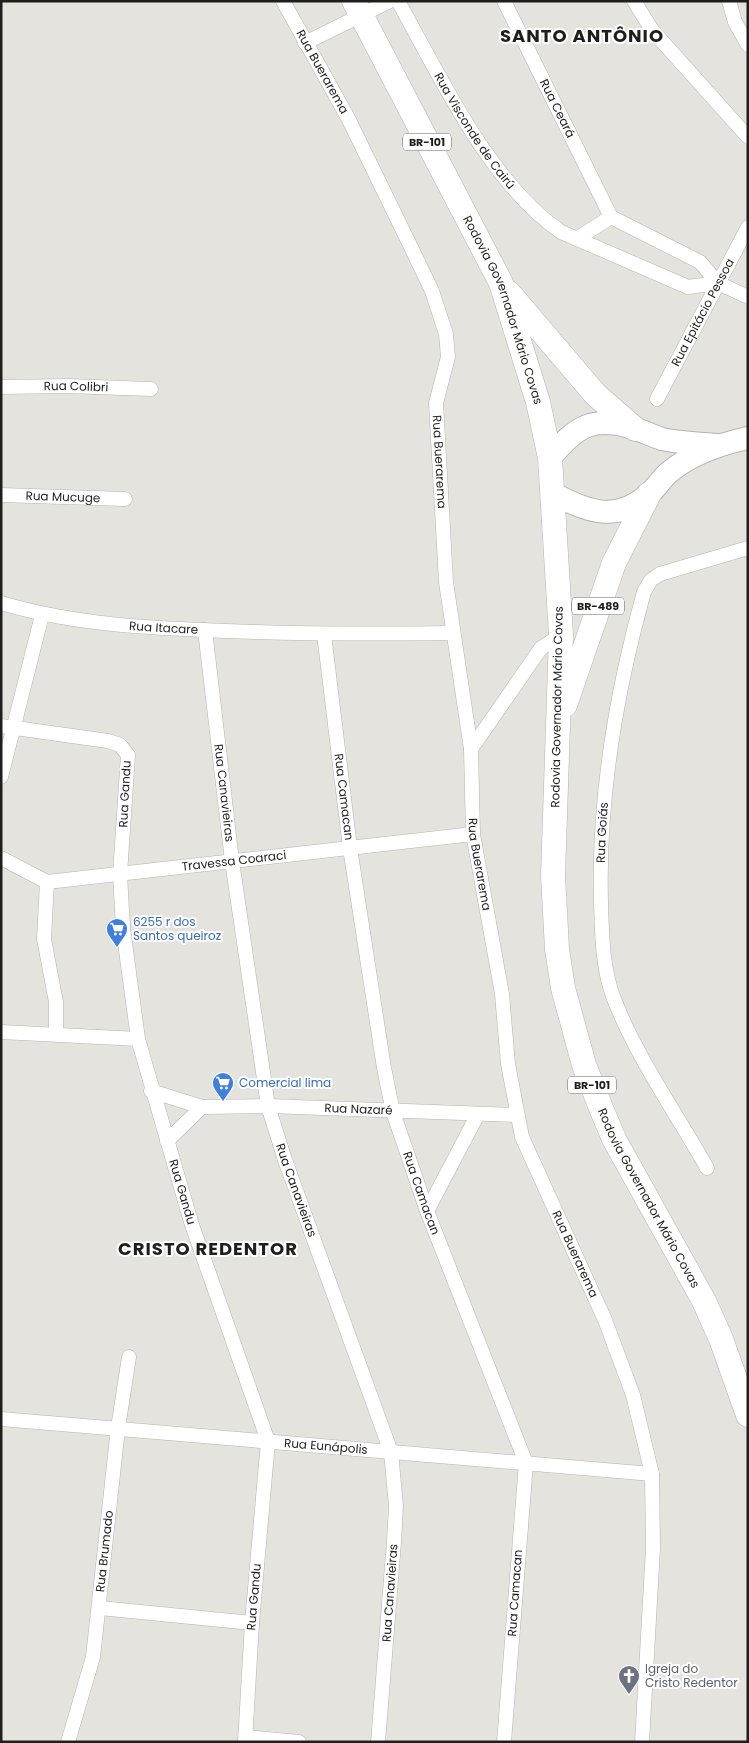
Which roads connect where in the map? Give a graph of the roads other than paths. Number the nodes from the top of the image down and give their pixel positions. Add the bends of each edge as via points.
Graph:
1 (284, 1) edge
2 (390, 1) edge
3 (398, 1) edge
4 (504, 1) edge
5 (634, 1) edge
6 (729, 1) edge
7 (358, 8) edge
8 (305, 42) junction
9 (748, 45) edge
10 (748, 138) edge
11 (611, 217) junction
12 (748, 227) edge
13 (578, 238) junction
14 (718, 283) junction
15 (501, 284) junction
16 (748, 297) edge
17 (1, 388) edge
18 (151, 389) dead end
19 (657, 399) dead end
20 (635, 428) junction
21 (748, 438) edge
22 (662, 439) junction
23 (715, 445) junction
24 (550, 458) junction
25 (668, 473) junction
26 (554, 494) junction
27 (649, 494) junction
28 (1, 495) edge
29 (125, 499) dead end
30 (748, 548) edge
31 (1, 603) edge
32 (42, 615) junction
33 (205, 630) junction
34 (324, 634) junction
35 (453, 634) junction
36 (561, 635) junction
37 (559, 723) junction
38 (7, 727) edge
39 (471, 749) junction
40 (1, 777) edge
41 (473, 834) junction
42 (350, 848) junction
43 (1, 858) edge
44 (232, 861) junction
45 (120, 874) junction
46 (47, 882) junction
47 (1, 1032) edge
48 (56, 1034) junction
49 (138, 1039) junction
50 (152, 1091) junction
51 (268, 1106) junction
52 (202, 1107) junction
53 (393, 1112) junction
54 (478, 1114) junction
55 (516, 1115) junction
56 (167, 1141) junction
57 (708, 1168) dead end
58 (427, 1211) junction
59 (129, 1357) dead end
60 (748, 1415) edge
61 (1, 1419) edge
62 (118, 1428) junction
63 (268, 1441) junction
64 (391, 1452) junction
65 (526, 1463) junction
66 (652, 1474) junction
67 (100, 1608) junction
68 (252, 1623) junction
69 (246, 1739) edge
70 (68, 1742) edge
71 (298, 1742) edge
72 (378, 1742) edge
73 (504, 1742) edge
74 (642, 1742) edge

1 - 8 street, Rua Buerarema
2 - 7 street
3 - 13 street, Rua Visconde de Cairú via 465,120 506,179 547,222
4 - 11 street, Rua Ceará
5 - 10 street via 652,30
6 - 9 street via 735,22
7 - 8 street
7 - 15 highway, Rodovia Governador Mário Covas / BR-101
8 - 35 street, Rua Buerarema via 348,118 409,243 432,292 446,334 448,357 436,403 446,582
11 - 13 street
11 - 14 street via 700,262
12 - 14 street, Rua Epitácio Pessoa
13 - 14 street, Rua Visconde de Cairú via 688,286
14 - 16 street
14 - 19 street, Rua Epitácio Pessoa
15 - 20 highway, BR-489 via 595,394
15 - 24 highway, Rodovia Governador Mário Covas / BR-101 via 538,402
17 - 18 street, Rua Colibri
20 - 22 main road, BR-489
20 - 24 main road, BR-489 via 607,423 588,425 569,435
21 - 23 main road, BR-489
22 - 23 main road, BR-489
22 - 25 main road via 669,456
23 - 25 main road, BR-489
24 - 26 highway, Rodovia Governador Mário Covas / BR-101
25 - 27 main road, BR-489
26 - 27 main road, BR-489 via 594,512 628,508
26 - 36 highway, Rodovia Governador Mário Covas / BR-101
27 - 37 highway, BR-489 via 614,563
28 - 29 street, Rua Mucuge
30 - 57 street, Rua Goiás via 660,574 651,580 644,592 617,710 602,814 600,884 606,972 625,1025
31 - 32 street, Rua Itacare
32 - 33 street, Rua Itacare via 146,629
32 - 38 street
33 - 34 street, Rua Itacare
33 - 44 street, Rua Canavieiras
34 - 35 street, Rua Itacare
34 - 42 street, Rua Camacan
35 - 39 street, Rua Buerarema
36 - 37 highway, Rodovia Governador Mário Covas / BR-101
36 - 39 street via 541,648
37 - 60 highway, Rodovia Governador Mário Covas / BR-101 via 554,906 557,949 571,1023 614,1139 704,1301
38 - 40 street
38 - 45 street, Rua Gandu via 108,741 124,749 129,763
39 - 41 street, Rua Buerarema
41 - 42 street, Travessa Coaraci
41 - 55 street, Rua Buerarema via 502,994
42 - 44 street, Travessa Coaraci
42 - 53 street, Rua Camacan
43 - 46 street
44 - 45 street, Travessa Coaraci
44 - 51 street, Rua Canavieiras
45 - 46 street, Travessa Coaraci
45 - 49 street, Rua Gandu via 123,928
46 - 48 street via 44,938 56,1002
47 - 48 street
48 - 49 street
49 - 50 street, Rua Gandu
50 - 52 street, Rua Nazaré
50 - 56 street, Rua Gandu
51 - 52 street, Rua Nazaré
51 - 53 street, Rua Nazaré
51 - 64 street, Rua Canavieiras via 284,1160
52 - 56 street
53 - 54 street, Rua Nazaré
53 - 58 street, Rua Camacan
54 - 55 street, Rua Nazaré
54 - 58 street
55 - 66 street, Rua Buerarema via 522,1137 619,1358 636,1404
56 - 63 street, Rua Gandu via 191,1222
58 - 65 street, Rua Camacan
59 - 62 street, Rua Brumado
61 - 62 street, Rua Eunápolis
62 - 63 street, Rua Eunápolis
62 - 67 street, Rua Brumado
63 - 64 street, Rua Eunápolis
63 - 68 street, Rua Gandu
64 - 65 street, Rua Eunápolis
64 - 72 street, Rua Canavieiras via 395,1524
65 - 66 street, Rua Eunápolis
65 - 73 street, Rua Camacan
66 - 74 street, Rua Buerarema via 652,1548
67 - 68 street
67 - 70 street, Rua Brumado via 93,1657
68 - 69 street, Rua Gandu
69 - 71 street

